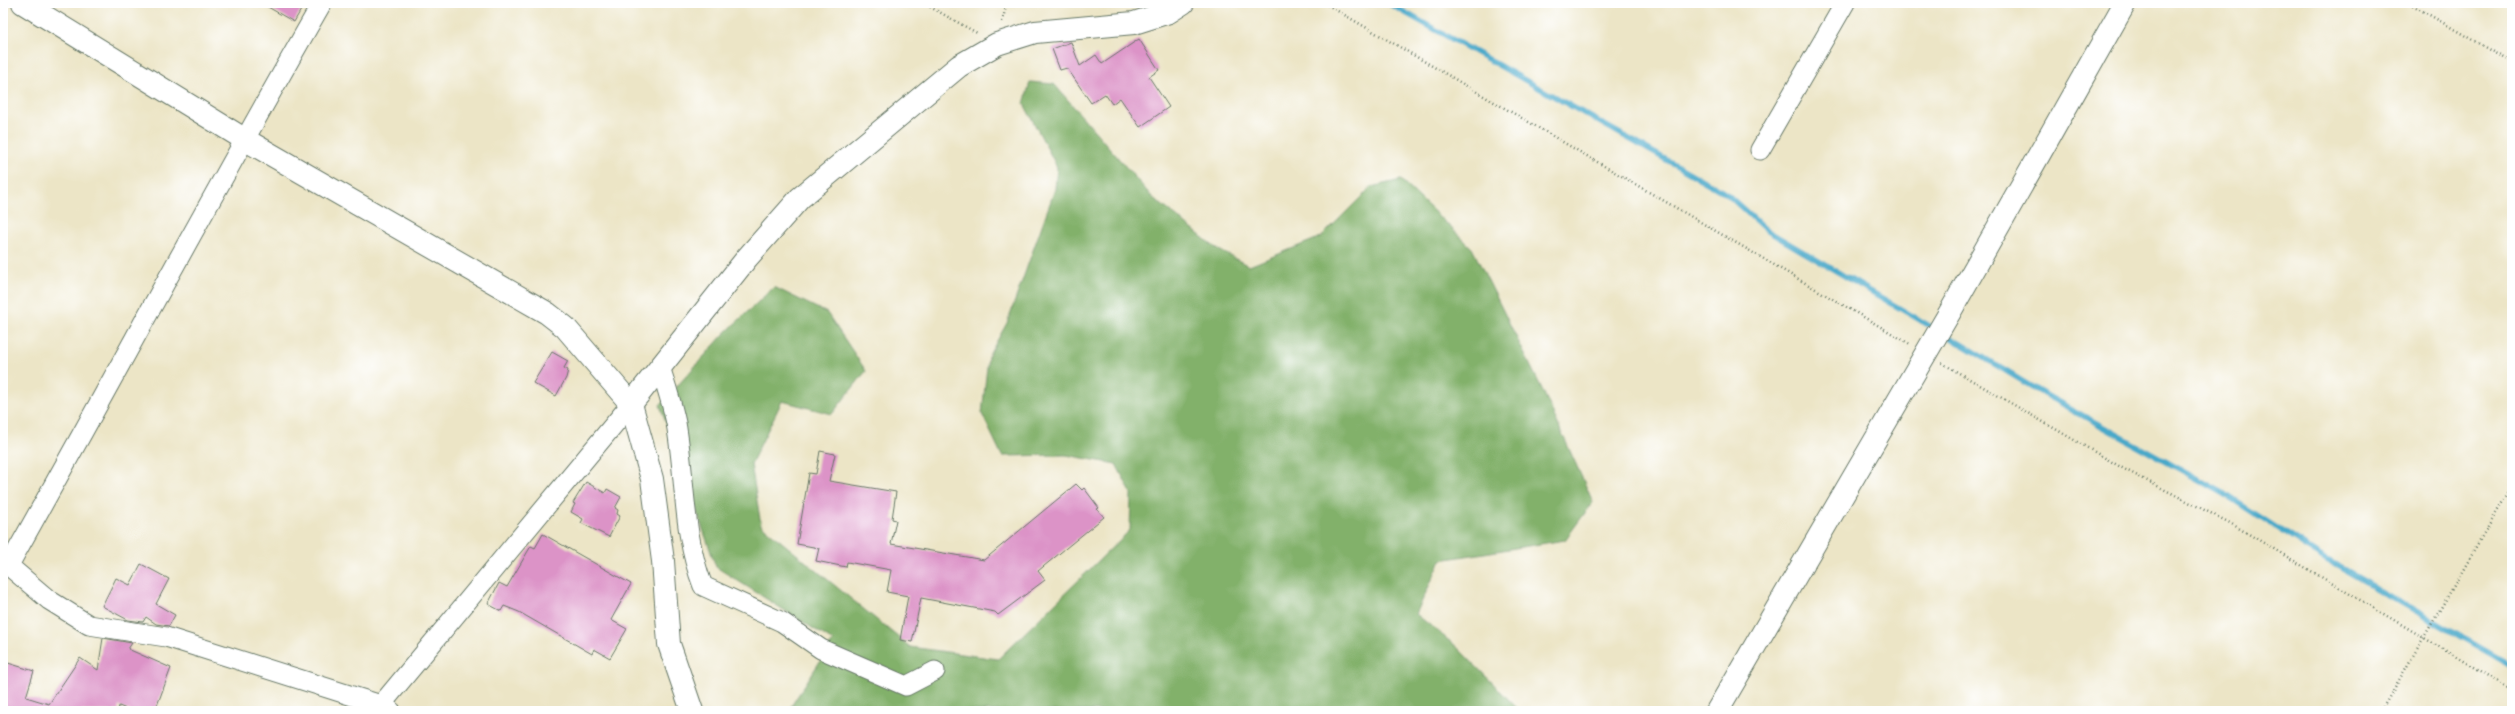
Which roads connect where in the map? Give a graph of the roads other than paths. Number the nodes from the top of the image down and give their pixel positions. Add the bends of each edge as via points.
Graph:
1 (23, 3) edge
2 (322, 3) edge
3 (1183, 3) edge
4 (1845, 3) edge
5 (2125, 3) edge
6 (244, 139) junction
7 (1760, 150) dead end
8 (660, 367) junction
9 (631, 404) junction
10 (6, 563) edge
11 (935, 671) dead end
12 (383, 709) edge
13 (692, 711) edge
14 (1717, 711) edge

1 - 6 street
2 - 6 street
3 - 8 street via 1169,12 1134,23 1035,32 997,44 959,66 800,198 747,258
4 - 7 street
5 - 14 street via 1950,312
6 - 9 street via 547,313 587,351
6 - 10 street via 121,366
8 - 9 street
8 - 11 street via 676,422 693,561 703,586 782,622 821,649 906,686
9 - 12 street
9 - 13 street via 652,479 663,561 669,644
10 - 12 street via 49,600 89,625 166,637

